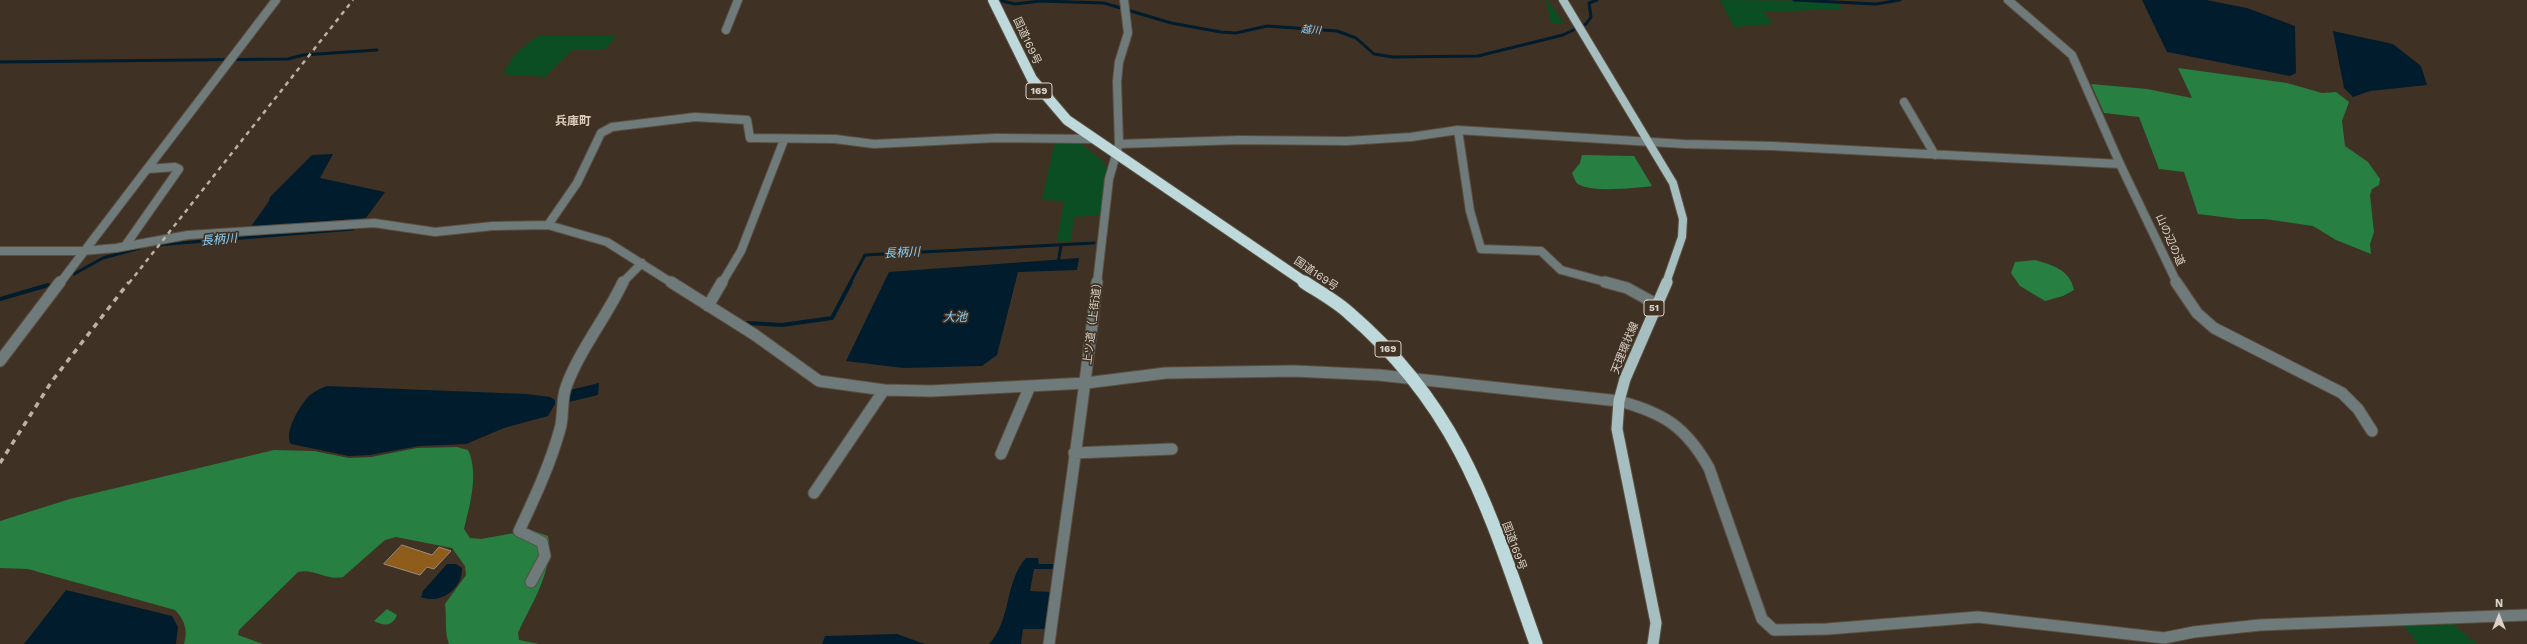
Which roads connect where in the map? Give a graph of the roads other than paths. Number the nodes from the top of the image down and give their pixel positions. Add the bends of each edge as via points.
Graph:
1 (276, 0) edge
2 (738, 0) edge
3 (993, 0) edge
4 (1124, 0) edge
5 (1563, 0) edge
6 (2008, 0) edge
7 (726, 30) dead end
8 (1904, 102) dead end
9 (1458, 130) junction
10 (1091, 139) junction
11 (784, 140) junction
12 (1650, 141) junction
13 (1118, 150) junction
14 (1935, 154) junction
15 (2120, 164) junction
16 (147, 168) junction
17 (548, 225) junction
18 (125, 246) junction
19 (0, 251) edge
20 (82, 251) junction
21 (642, 263) junction
22 (1656, 304) junction
23 (708, 306) junction
24 (0, 361) edge
25 (1413, 379) junction
26 (1086, 383) junction
27 (1030, 386) junction
28 (884, 390) junction
29 (1619, 401) junction
30 (2372, 431) dead end
31 (1172, 449) dead end
32 (1074, 453) junction
33 (1001, 454) dead end
34 (814, 493) dead end
35 (531, 582) dead end
36 (2527, 615) edge
37 (1049, 644) edge
38 (1536, 644) edge
39 (1653, 644) edge

1 - 16 street
2 - 7 street
3 - 10 highway, 国道169号 / 169 via 1022,64 1047,102
4 - 13 street, 上ツ道（上街道） via 1128,33 1116,81
5 - 12 main road, 天理環状線 / 51
6 - 15 street, 山の辺の道 via 2072,55
8 - 14 street
9 - 12 street
9 - 13 street via 1411,137 1239,140
9 - 22 street via 1470,211 1481,249 1541,251 1561,270 1627,288
10 - 11 street via 996,138 874,144 835,139
10 - 13 highway, 国道169号 / 169
11 - 17 street via 750,138 747,120 695,117 605,130 601,133 578,183
11 - 23 street via 741,251
12 - 14 street
12 - 22 main road, 天理環状線 / 51 via 1673,183 1683,219 1682,237 1675,263
13 - 25 highway, 国道169号 / 169 via 1348,312 1384,344
13 - 26 street, 上ツ道（上街道） via 1109,179
14 - 15 street
15 - 30 street, 山の辺の道 via 2149,221 2173,277 2197,313 2214,328 2342,393 2358,409
16 - 18 street via 179,169
16 - 20 street
17 - 18 street via 494,226 435,232 374,223 188,235
17 - 21 street via 607,242
18 - 20 street
19 - 20 street
20 - 24 street via 43,307
21 - 23 street
21 - 35 street via 623,281 613,303 575,364 565,388 561,427 548,469 519,531 542,542 545,556
22 - 29 main road, 天理環状線 / 51 via 1625,379
23 - 28 street via 819,380
25 - 26 street via 1294,371 1166,373
25 - 29 street
25 - 38 highway, 国道169号 / 169 via 1456,439 1478,484
26 - 27 street
26 - 32 street, 上ツ道（上街道）
27 - 28 street via 931,391
27 - 33 street
28 - 34 street
29 - 36 street via 1651,409 1685,432 1698,448 1709,468 1762,619 1774,630 1827,629 1978,618 2164,638 2260,625
29 - 39 main road, 天理環状線 / 51 via 1617,429 1656,623
31 - 32 street
32 - 37 street, 上ツ道（上街道）

